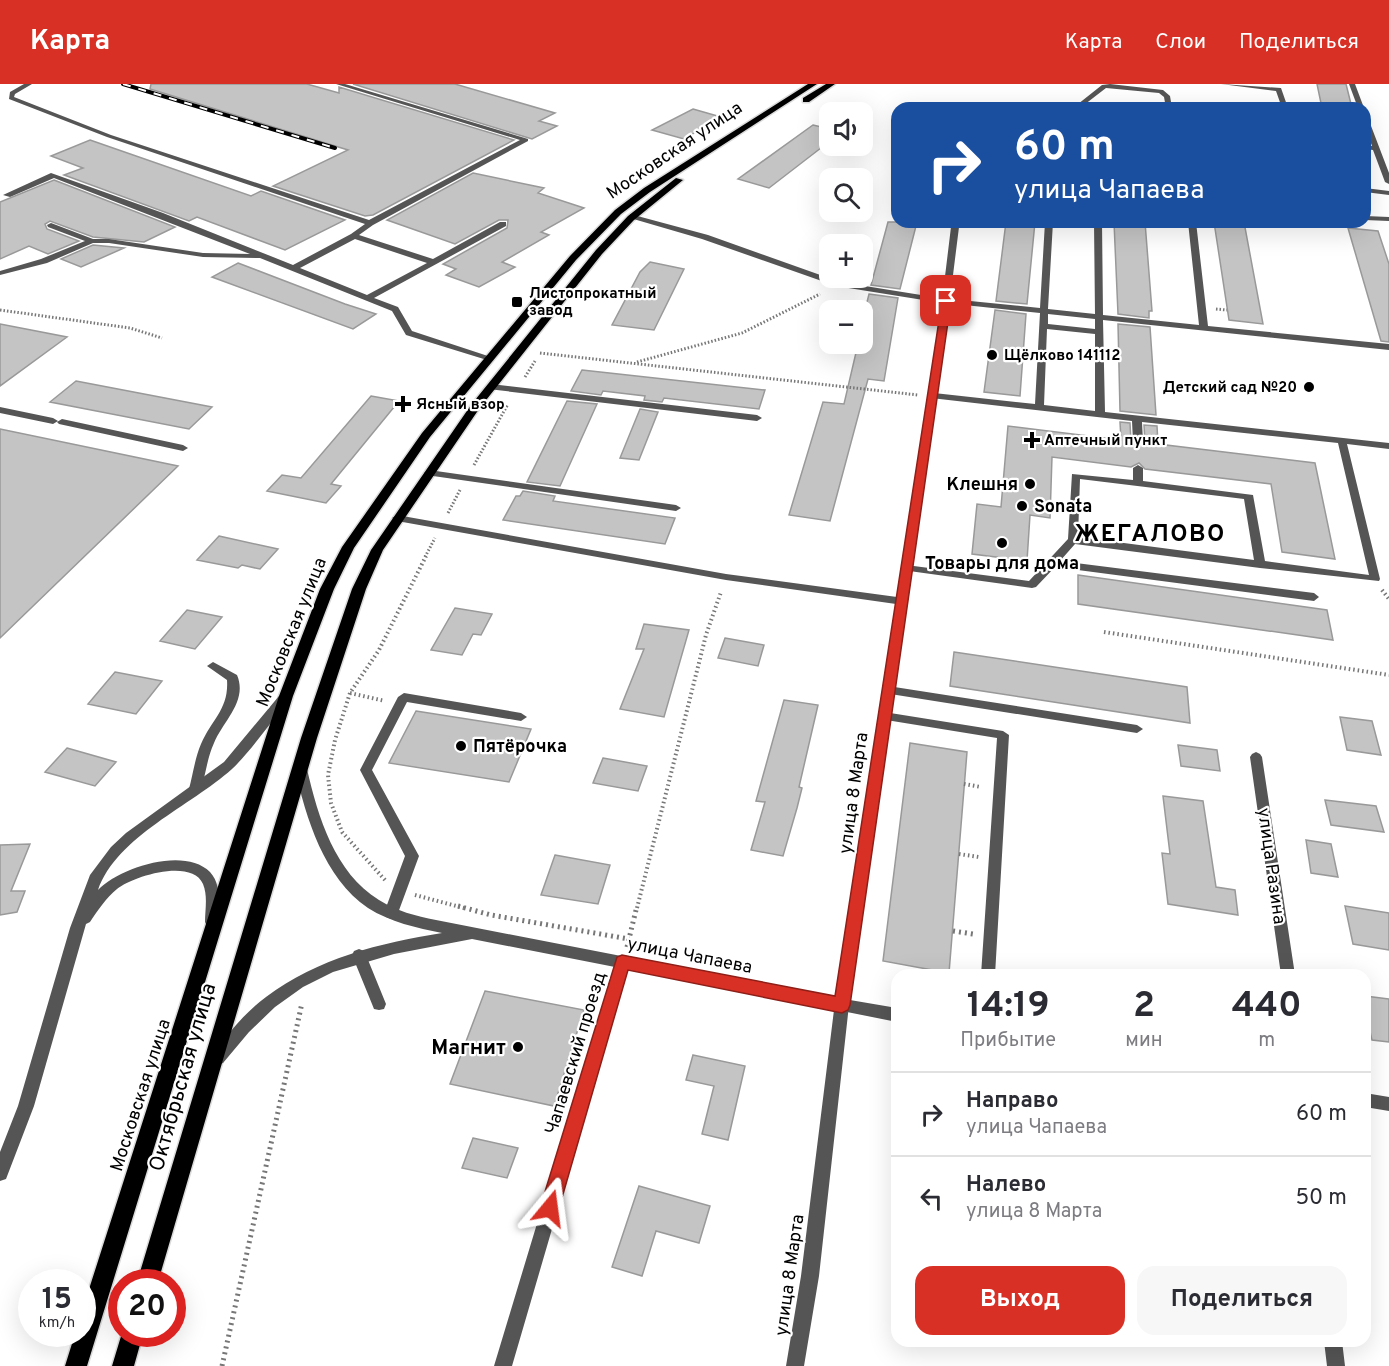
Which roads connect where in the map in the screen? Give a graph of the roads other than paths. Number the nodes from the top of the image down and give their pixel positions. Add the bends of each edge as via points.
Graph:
1 (29, 84) edge
2 (339, 84) edge
3 (813, 84) edge
4 (831, 84) edge
5 (1224, 84) edge
6 (1352, 84) edge
7 (1105, 85) edge
8 (1084, 102) edge
9 (1168, 102) edge
10 (1283, 102) edge
11 (1359, 102) edge
12 (1371, 134) edge
13 (1371, 148) edge
14 (1376, 148) junction
15 (1389, 182) edge
16 (1371, 191) edge
17 (1389, 193) edge
18 (7, 195) dead end
19 (633, 216) junction
20 (1371, 218) edge
21 (1389, 219) edge
22 (370, 223) junction
23 (503, 224) dead end
24 (51, 225) dead end
25 (955, 228) edge
26 (1049, 228) edge
27 (1098, 228) edge
28 (1193, 228) edge
29 (354, 236) junction
30 (92, 241) junction
31 (264, 256) junction
32 (433, 262) junction
33 (294, 268) junction
34 (0, 273) edge
35 (368, 298) junction
36 (946, 301) junction
37 (1044, 311) junction
38 (1100, 316) junction
39 (1043, 326) junction
40 (1204, 328) junction
41 (1100, 332) junction
42 (1389, 347) edge
43 (489, 358) junction
44 (491, 387) junction
45 (934, 396) junction
46 (1040, 408) junction
47 (0, 410) edge
48 (1100, 414) junction
49 (757, 418) dead end
50 (1137, 418) junction
51 (1342, 441) junction
52 (1138, 442) dead end
53 (1389, 446) edge
54 (183, 448) dead end
55 (1138, 468) dead end
56 (429, 473) junction
57 (1138, 483) junction
58 (676, 508) dead end
59 (397, 518) junction
60 (1073, 540) junction
61 (1052, 563) junction
62 (1260, 565) junction
63 (906, 568) junction
64 (1314, 597) dead end
65 (901, 601) junction
66 (213, 666) dead end
67 (888, 690) junction
68 (286, 696) junction
69 (884, 716) junction
70 (521, 717) dead end
71 (1137, 729) dead end
72 (1256, 757) dead end
73 (300, 766) junction
74 (195, 789) junction
75 (265, 885) joint
76 (391, 913) junction
77 (77, 928) junction
78 (475, 934) junction
79 (213, 936) junction
80 (359, 955) junction
81 (622, 962) junction
82 (988, 969) edge
83 (1287, 969) edge
84 (379, 1004) dead end
85 (842, 1005) junction
86 (891, 1014) edge
87 (208, 1071) junction
88 (1371, 1101) edge
89 (1389, 1104) edge
90 (0, 1173) edge
91 (151, 1269) edge
92 (128, 1347) edge
93 (1334, 1347) edge
94 (76, 1366) edge
95 (123, 1366) edge
96 (503, 1366) edge
97 (795, 1366) edge
98 (1336, 1366) edge

1 - 22 street via 12,93 11,98 109,136
2 - 22 street via 526,140
3 - 43 main road, Московская улица via 659,181 618,212 573,258
4 - 19 main road, Московская улица via 667,188
5 - 10 street via 1279,89
6 - 11 street
7 - 8 street
7 - 9 street via 1161,91
12 - 14 street
13 - 14 street
14 - 15 street
16 - 17 street
18 - 31 street via 51,175
19 - 36 street via 839,284
19 - 44 main road, Московская улица via 599,252
20 - 21 street
22 - 29 street
23 - 32 street
24 - 30 street
25 - 36 street, улица 8 Марта
26 - 37 street
27 - 38 street
28 - 40 street
29 - 32 street
29 - 33 street
30 - 31 street via 202,255
30 - 34 street via 44,261
31 - 33 street
32 - 35 street
33 - 35 street
35 - 43 street via 395,309 409,333
36 - 37 street
36 - 45 street, улица 8 Марта
37 - 38 street
37 - 39 street
38 - 40 street
38 - 41 street
39 - 41 street
39 - 46 street
40 - 42 street
41 - 48 street
43 - 68 main road, Московская улица via 426,435 348,547 327,589
44 - 49 street
44 - 56 main road, Московская улица
45 - 46 street
45 - 63 street, улица 8 Марта
46 - 48 street
47 - 54 street
48 - 50 street
50 - 51 street
50 - 52 street
51 - 53 street
51 - 62 street via 1375,579
55 - 57 street
56 - 58 street
56 - 59 main road, Московская улица
57 - 60 street via 1075,476
57 - 62 street via 1249,497
59 - 65 street via 726,576
59 - 73 main road, Московская улица via 359,589
60 - 61 street
60 - 62 street
61 - 63 street via 1032,585
61 - 64 street
63 - 65 street, улица 8 Марта
65 - 67 street, улица 8 Марта
66 - 74 street via 233,678 235,693 228,715 210,739
67 - 69 street, улица 8 Марта
67 - 71 street
68 - 74 street via 241,752
68 - 79 main road, Московская улица
69 - 82 street via 1003,735
69 - 85 street, улица 8 Марта
70 - 76 street via 404,697 366,770 412,856
72 - 83 street, улица Разина
73 - 75 main road, Московская улица
73 - 76 street, улица Чапаева via 309,807 335,861 351,884
74 - 77 street via 116,851 95,879
75 - 87 main road, Октябрьская улица
76 - 78 street, улица Чапаева
77 - 79 street via 114,884 150,868 176,866 205,875 211,889
77 - 90 street via 26,1106
78 - 80 street
78 - 81 street, улица Чапаева
79 - 94 main road, Московская улица
80 - 84 street
80 - 87 street via 264,1004 237,1031
81 - 85 street, улица Чапаева
81 - 96 street, Чапаевский проезд
85 - 86 street, улица Чапаева
85 - 97 street, улица 8 Марта via 810,1276
87 - 91 main road, Октябрьская улица
88 - 89 street
92 - 95 main road
93 - 98 street

